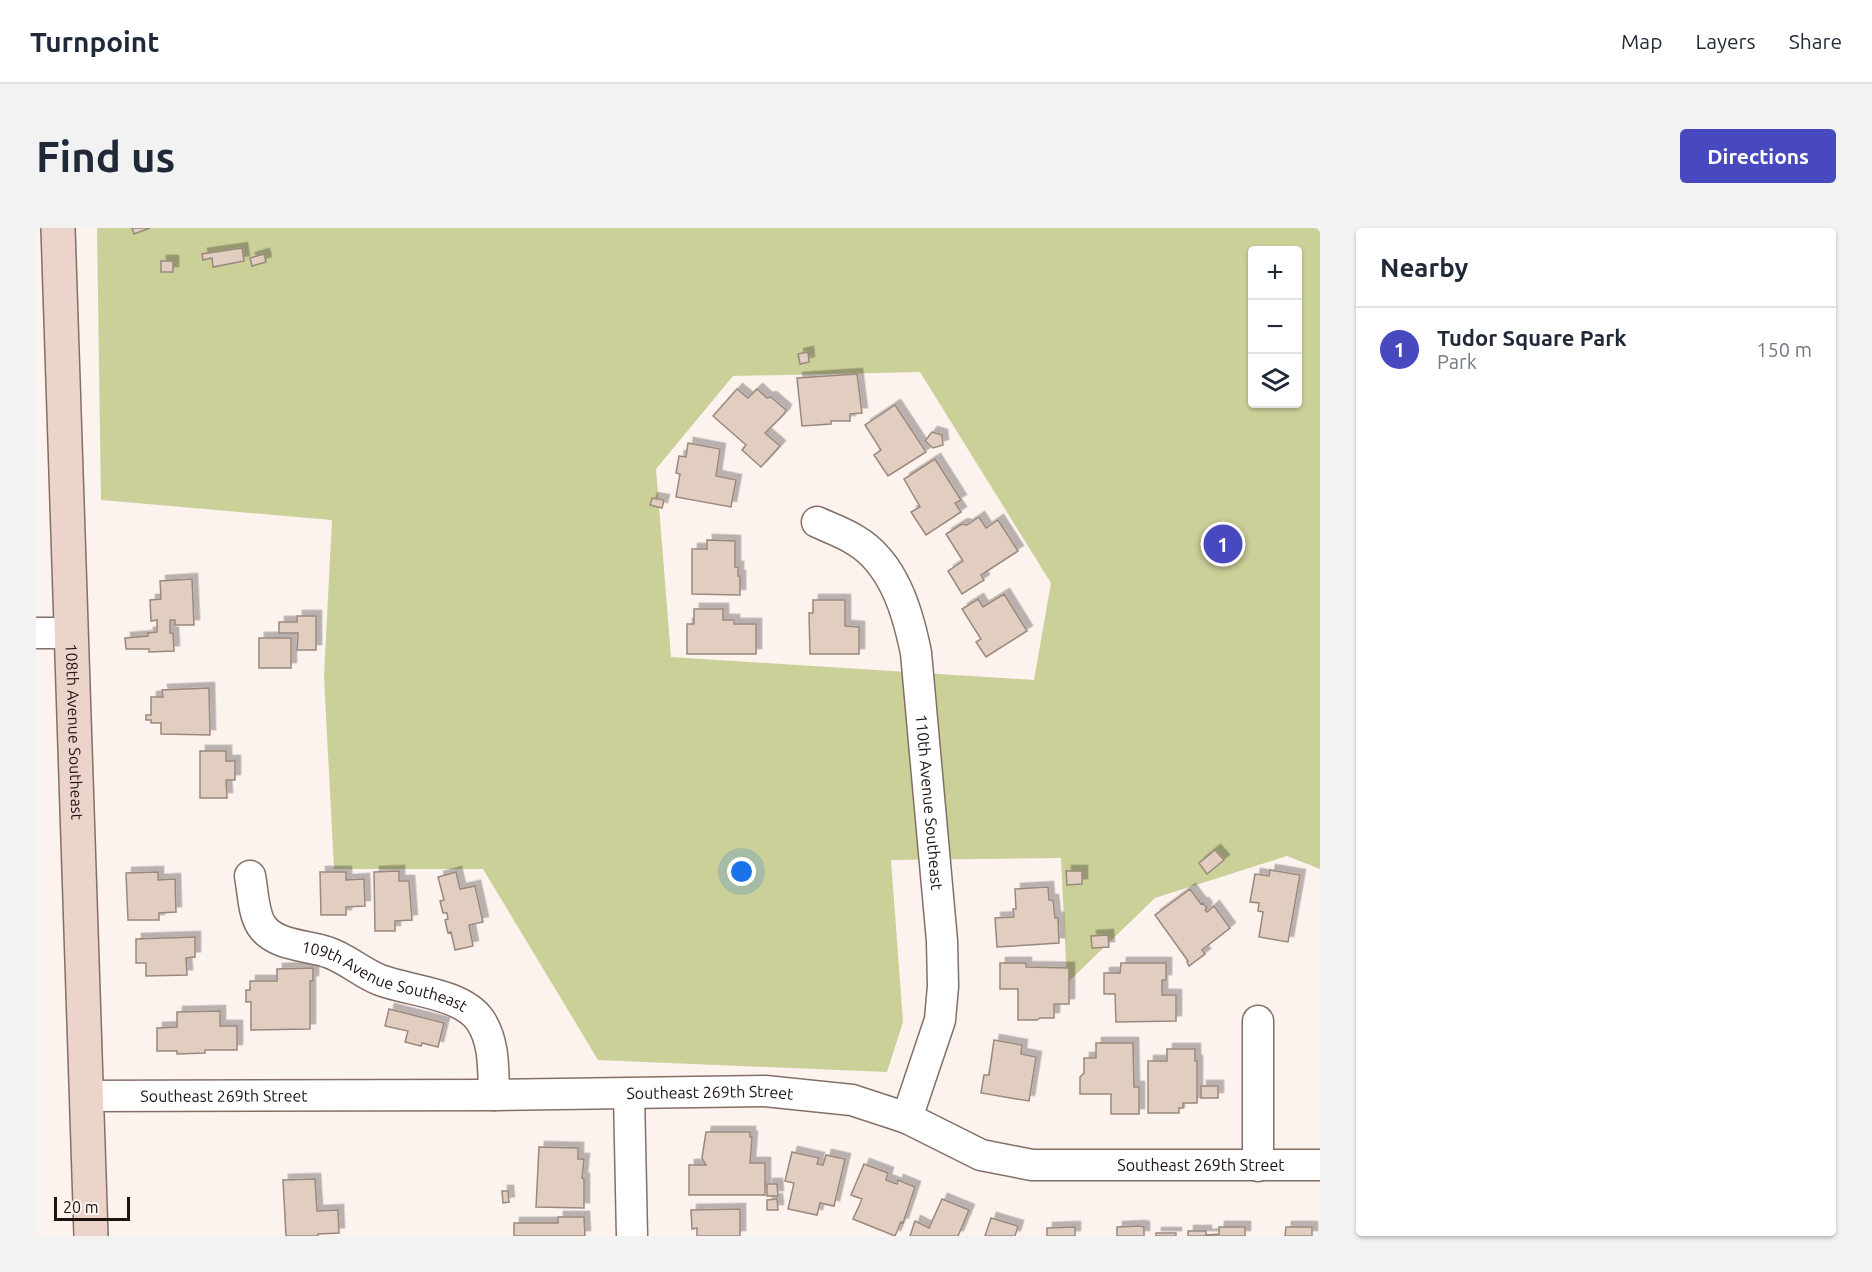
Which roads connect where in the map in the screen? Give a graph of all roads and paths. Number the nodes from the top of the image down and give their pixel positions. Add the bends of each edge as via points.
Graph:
1 (58, 228) edge
2 (817, 522) dead end
3 (36, 633) edge
4 (70, 633) junction
5 (250, 876) dead end
6 (1258, 1021) dead end
7 (629, 1094) junction
8 (494, 1095) junction
9 (86, 1096) junction
10 (907, 1118) junction
11 (1320, 1165) edge
12 (1258, 1166) junction
13 (91, 1236) edge
14 (632, 1236) edge

1 - 4 street, 108th Avenue Southeast
2 - 10 street, 110th Avenue Southeast via 857,541 882,564 909,620 916,653 943,986 940,1020
3 - 4 street
4 - 9 street, 108th Avenue Southeast
5 - 8 street, 109th Avenue Southeast via 261,925 271,935 329,952 379,980 465,1006 479,1019 488,1036
6 - 12 street
7 - 8 street, Southeast 269th Street
7 - 10 street, Southeast 269th Street via 765,1090 852,1100
7 - 14 street
8 - 9 street, Southeast 269th Street
9 - 13 street, 108th Avenue Southeast
10 - 12 street, Southeast 269th Street via 981,1155 1032,1165
11 - 12 street, Southeast 269th Street

